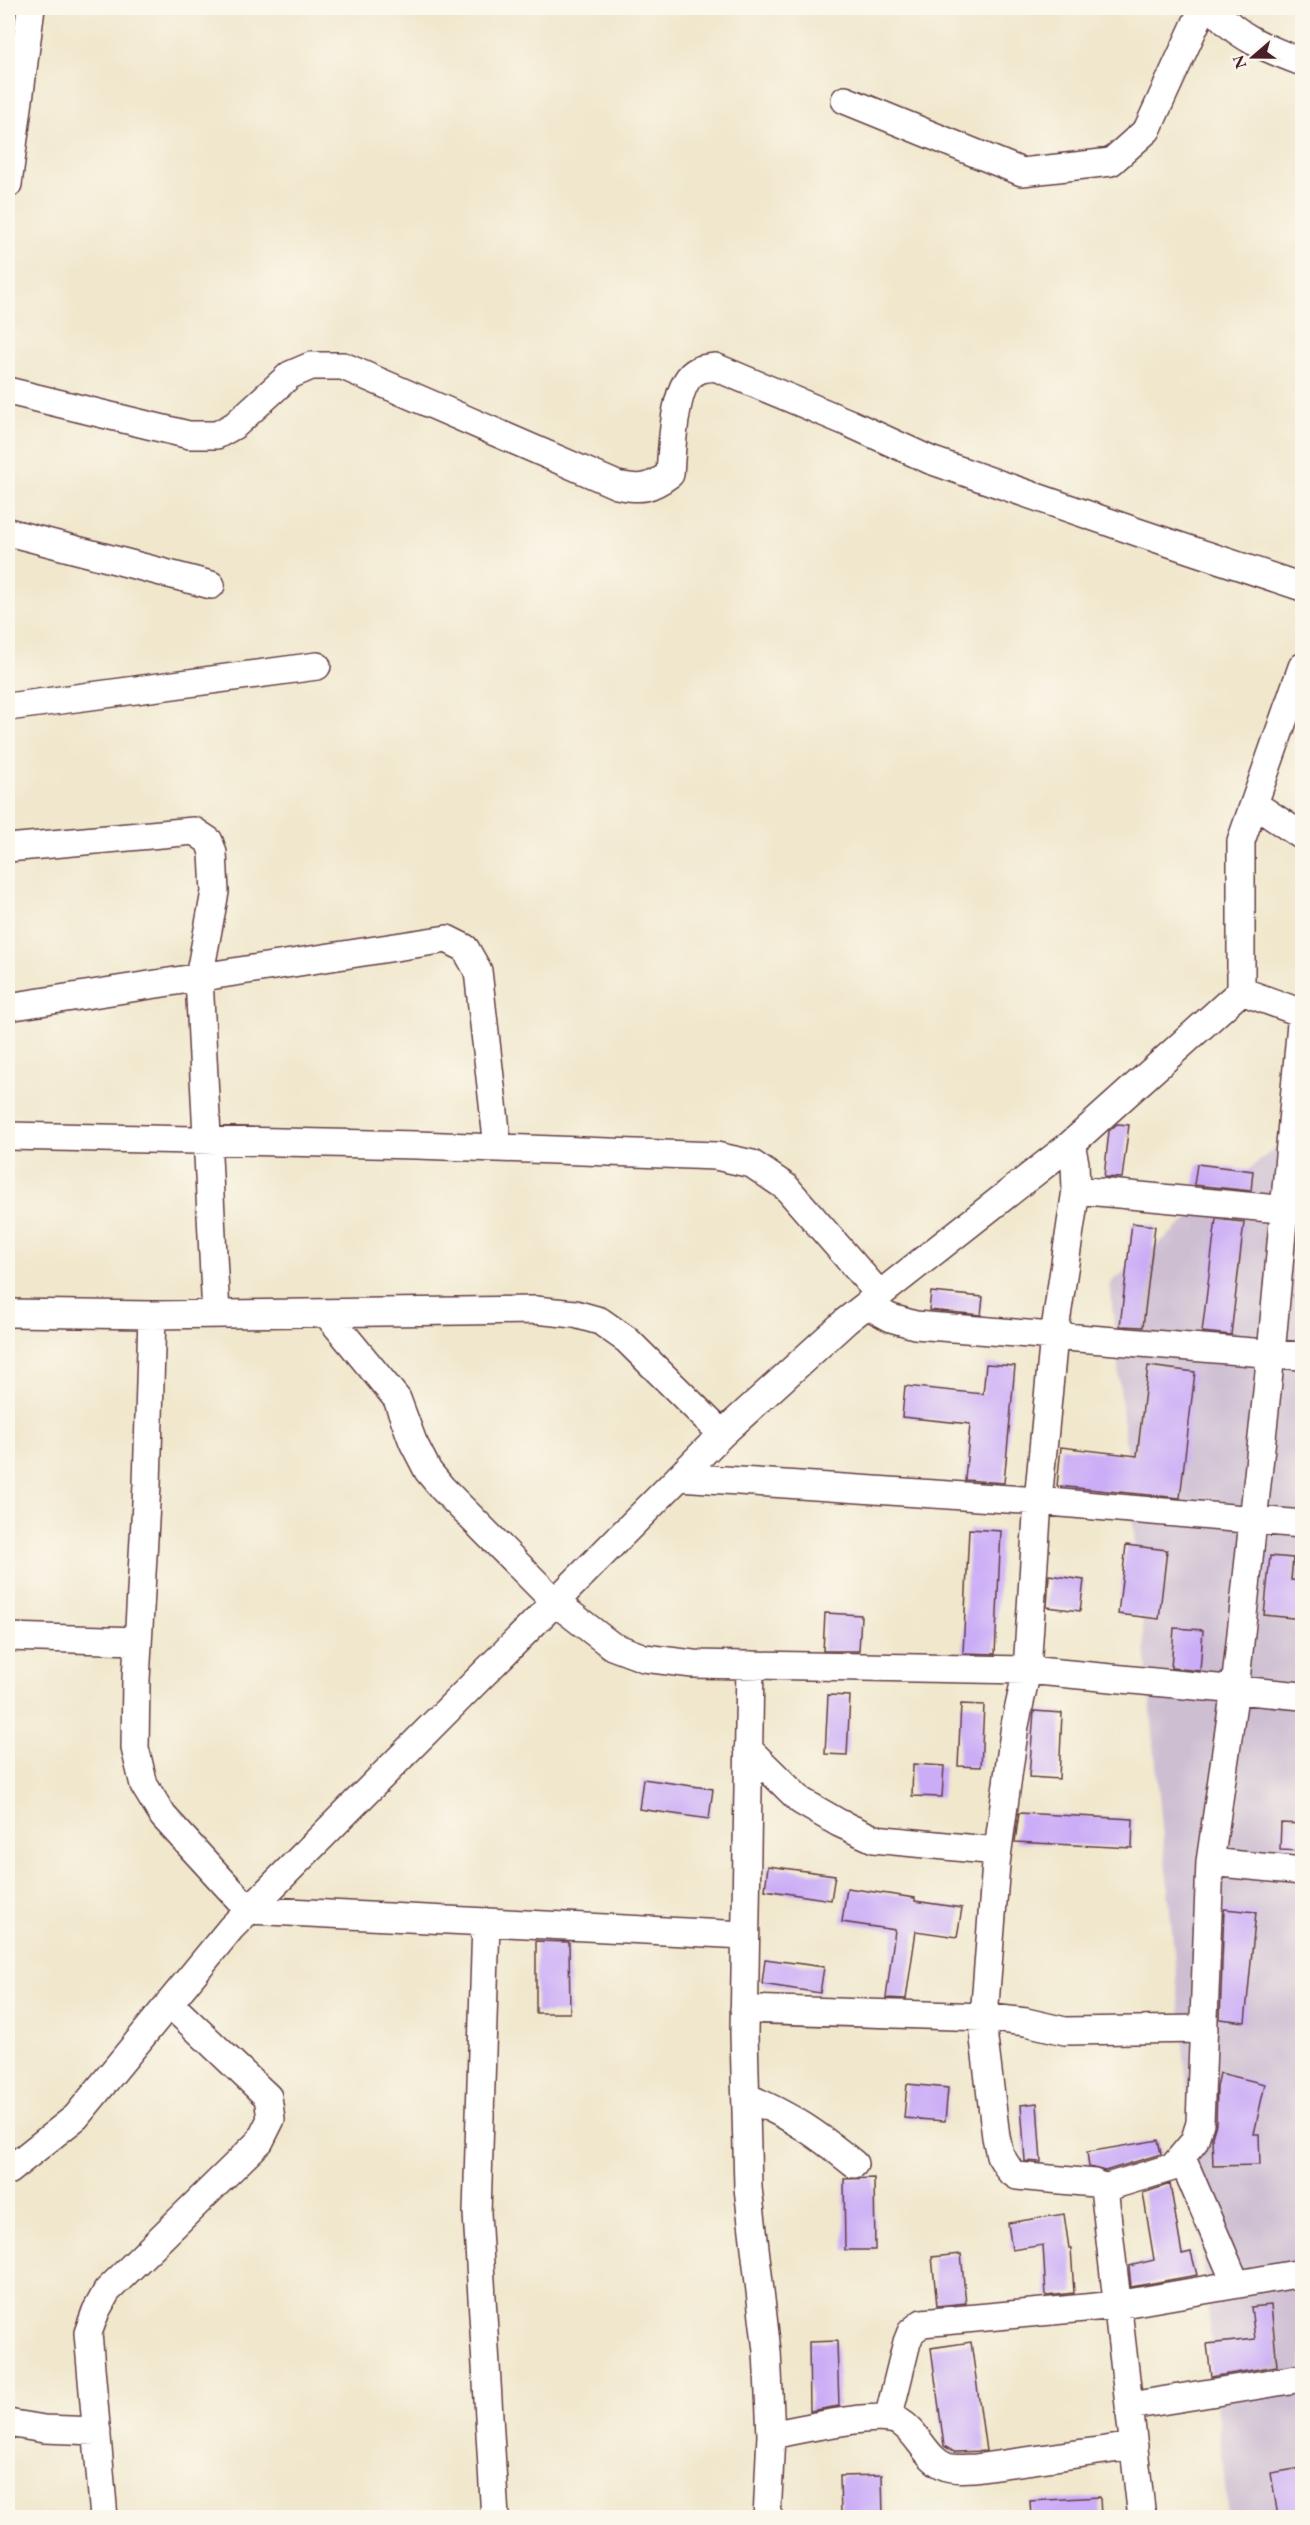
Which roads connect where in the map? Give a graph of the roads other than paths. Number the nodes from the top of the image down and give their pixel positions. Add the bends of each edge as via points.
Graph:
1 (27, 8) edge
2 (1203, 8) edge
3 (1214, 8) edge
4 (1302, 62) edge
5 (845, 100) dead end
6 (10, 144) edge
7 (8, 184) edge
8 (8, 391) edge
9 (8, 532) edge
10 (211, 585) dead end
11 (1302, 587) edge
12 (317, 666) dead end
13 (1302, 667) edge
14 (8, 707) edge
15 (1254, 804) junction
16 (1302, 836) edge
17 (8, 848) edge
18 (200, 978) junction
19 (1241, 991) junction
20 (8, 1007) edge
21 (1302, 1012) edge
22 (8, 1136) edge
23 (206, 1139) junction
24 (1071, 1144) junction
25 (498, 1148) junction
26 (1076, 1190) junction
27 (1293, 1211) edge
28 (873, 1300) junction
29 (326, 1313) junction
30 (216, 1314) junction
31 (152, 1315) junction
32 (9, 1317) edge
33 (1054, 1336) junction
34 (1271, 1354) junction
35 (1302, 1356) edge
36 (722, 1434) junction
37 (679, 1477) junction
38 (1038, 1501) junction
39 (1253, 1521) junction
40 (1302, 1524) edge
41 (555, 1602) junction
42 (8, 1637) edge
43 (138, 1641) junction
44 (750, 1665) junction
45 (1027, 1670) junction
46 (1235, 1689) junction
47 (1302, 1696) edge
48 (748, 1749) junction
49 (998, 1851) junction
50 (1210, 1863) junction
51 (1302, 1871) edge
52 (249, 1910) junction
53 (486, 1922) junction
54 (745, 1935) junction
55 (169, 2004) junction
56 (744, 2009) junction
57 (984, 2016) junction
58 (1204, 2029) junction
59 (746, 2097) junction
60 (1182, 2158) junction
61 (854, 2164) dead end
62 (8, 2171) edge
63 (1104, 2188) junction
64 (1302, 2272) edge
65 (1236, 2284) junction
66 (1118, 2306) junction
67 (1302, 2378) edge
68 (1130, 2406) junction
69 (888, 2419) junction
70 (8, 2423) edge
71 (97, 2431) junction
72 (771, 2435) junction
73 (1134, 2446) junction
74 (104, 2517) edge
75 (495, 2517) edge
76 (767, 2517) edge
77 (1142, 2517) edge

1 - 6 street
2 - 5 street via 1147,130 1111,162 1022,172
3 - 4 street via 1223,21 1260,46
6 - 7 street
8 - 11 street via 189,435 217,435 235,425 290,375 311,366 343,366 617,485 638,490 657,484 670,474 677,405 686,381 696,371 715,367 930,460
9 - 10 street
12 - 14 street
13 - 15 street
15 - 16 street
15 - 19 street via 1241,841
17 - 18 street via 194,831 211,847 215,892
18 - 20 street
18 - 23 street
18 - 25 street via 447,939 465,948 478,971
19 - 21 street
19 - 24 street
21 - 27 street
22 - 23 street
23 - 25 street
23 - 30 street
24 - 26 street
24 - 28 street
25 - 28 street via 716,1156 752,1164 786,1187
26 - 27 street
26 - 33 street
27 - 34 street
28 - 33 street via 891,1318 915,1325
28 - 36 street
29 - 30 street
29 - 36 street via 535,1310 600,1321 627,1340
29 - 41 street via 397,1399 428,1471
30 - 31 street
31 - 32 street
31 - 43 street
33 - 34 street
33 - 38 street
34 - 35 street
34 - 39 street
36 - 37 street
37 - 38 street
37 - 41 street
38 - 39 street
38 - 45 street
39 - 40 street
39 - 46 street
41 - 44 street via 612,1646 644,1658
41 - 52 street
42 - 43 street
43 - 52 street via 135,1748 144,1785 163,1815
44 - 45 street
44 - 48 street
45 - 46 street
45 - 49 street
46 - 47 street
46 - 50 street
48 - 49 street via 801,1801 874,1839
48 - 54 street
49 - 57 street
50 - 51 street
50 - 58 street
52 - 53 street
52 - 55 street
53 - 54 street
53 - 75 street via 477,2213
54 - 56 street
55 - 62 street via 76,2117
55 - 71 street via 268,2097 271,2119 260,2141 107,2291 88,2333
56 - 57 street
56 - 59 street
57 - 58 street via 1065,2031
57 - 63 street via 996,2137 1000,2155 1010,2171 1017,2176 1094,2183
58 - 60 street via 1200,2123 1194,2142
59 - 61 street via 815,2132
59 - 72 street via 748,2188 767,2351
60 - 63 street via 1173,2168
60 - 65 street
63 - 66 street
64 - 65 street
65 - 66 street
66 - 68 street
66 - 69 street via 922,2323 911,2332 907,2342
67 - 68 street
68 - 73 street
69 - 72 street via 867,2418
69 - 73 street via 901,2423 935,2461 949,2468 975,2468
70 - 71 street
71 - 74 street
72 - 76 street
73 - 77 street

